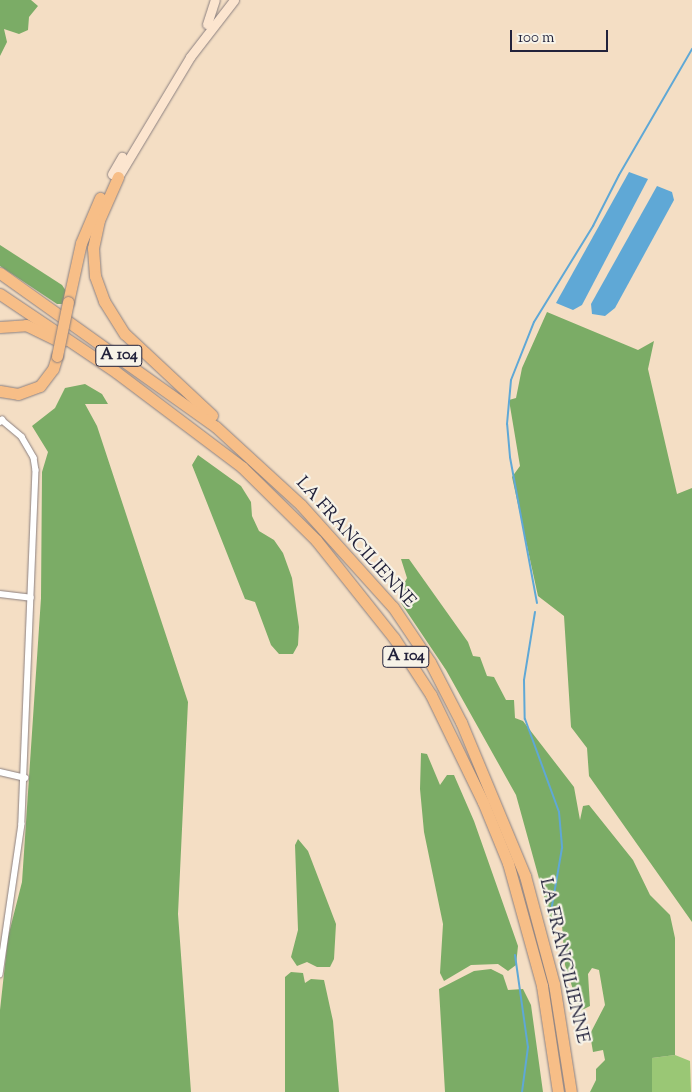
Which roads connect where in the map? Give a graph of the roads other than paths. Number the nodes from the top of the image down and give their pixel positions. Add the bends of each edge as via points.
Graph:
1 (215, 0) edge
2 (228, 0) edge
3 (234, 0) edge
4 (207, 24) junction
5 (115, 176) junction
6 (0, 273) edge
7 (0, 294) edge
8 (0, 327) edge
9 (71, 340) junction
10 (0, 391) edge
11 (1, 421) edge
12 (234, 443) junction
13 (0, 594) edge
14 (31, 598) junction
15 (0, 772) edge
16 (24, 778) junction
17 (0, 974) edge
18 (558, 1092) edge
19 (571, 1092) edge

1 - 4 main road
2 - 4 main road
3 - 5 main road via 190,57
4 - 5 main road via 181,60
5 - 10 highway, bridge via 81,243 57,356 46,379 34,389 12,394
5 - 12 highway via 94,242 95,276 104,301 125,334 230,431
6 - 12 highway, LA FRANCILIENNE / A 104 via 172,393
7 - 9 highway, LA FRANCILIENNE / A 104
8 - 9 highway via 26,326 55,339
9 - 18 highway, LA FRANCILIENNE / A 104 via 196,431 284,508 356,588 431,695 479,794 508,864 542,986
11 - 14 street via 29,447 36,470
12 - 19 highway, LA FRANCILIENNE / A 104 via 301,505 392,607 430,662 462,722 519,860 536,912 556,993
13 - 14 street
14 - 16 street
15 - 16 street
16 - 17 street via 22,824

